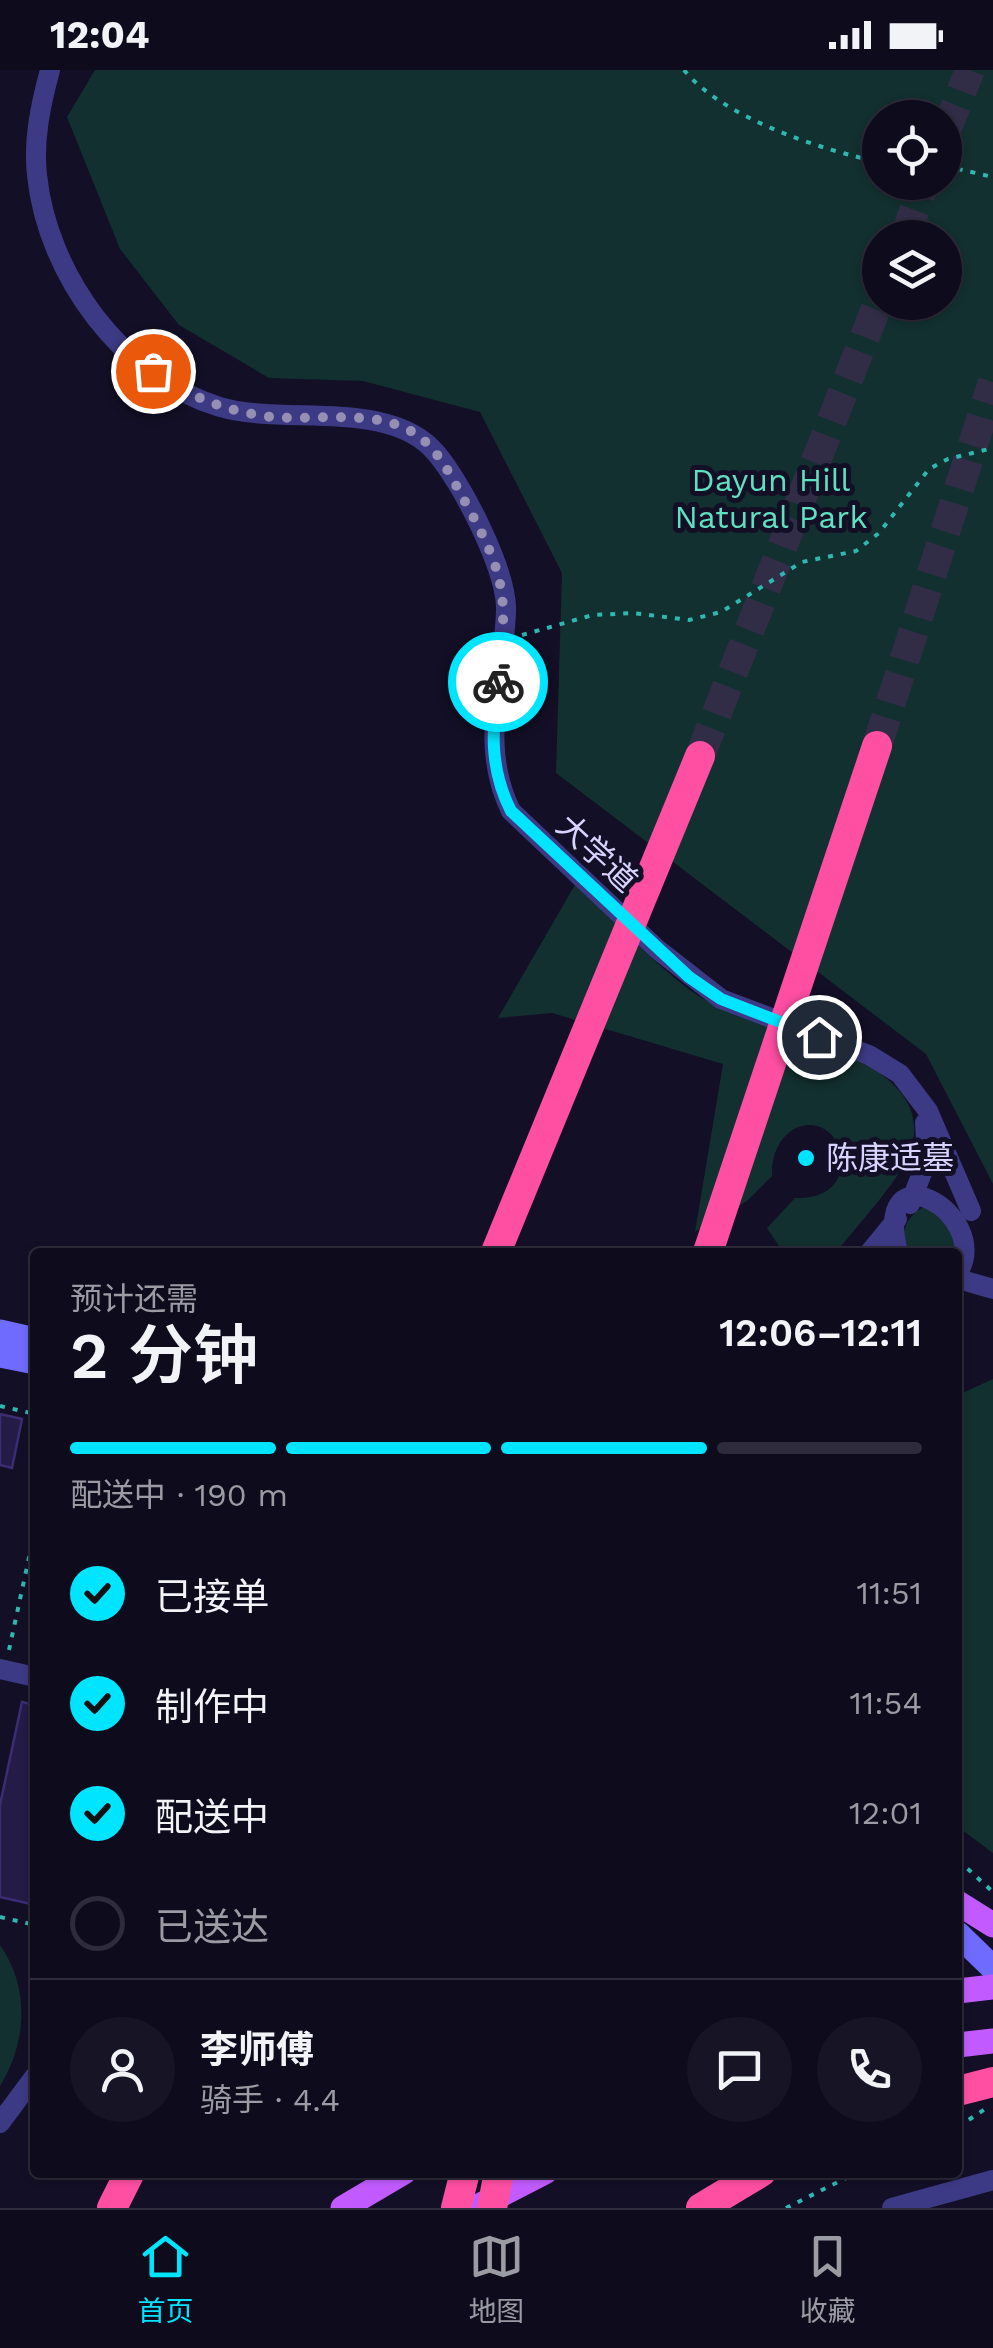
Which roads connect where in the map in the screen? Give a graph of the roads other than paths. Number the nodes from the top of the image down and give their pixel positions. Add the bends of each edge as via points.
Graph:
1 (50, 70) edge
2 (878, 746) tunnel mouth
3 (700, 756) tunnel mouth
4 (914, 1087) junction
5 (905, 1209) junction
6 (977, 1223) junction
7 (498, 1248) edge
8 (709, 1248) edge
9 (873, 1248) edge
10 (898, 1248) edge
11 (962, 1271) edge
12 (962, 1277) edge
13 (993, 1289) edge
14 (0, 1332) edge
15 (30, 1339) edge
16 (0, 1355) edge
17 (30, 1361) edge
18 (962, 1907) edge
19 (962, 1909) edge
20 (993, 1925) edge
21 (962, 1938) edge
22 (993, 1940) edge
23 (993, 1968) edge
24 (993, 1987) edge
25 (962, 1991) edge
26 (993, 2041) edge
27 (962, 2045) edge
28 (993, 2082) edge
29 (30, 2083) edge
30 (962, 2090) edge
31 (0, 2123) edge
32 (127, 2178) edge
33 (394, 2178) edge
34 (464, 2178) edge
35 (498, 2178) edge
36 (533, 2178) edge
37 (751, 2178) edge
38 (993, 2180) edge
39 (112, 2208) edge
40 (343, 2208) edge
41 (456, 2208) edge
42 (475, 2208) edge
43 (492, 2208) edge
44 (701, 2208) edge
45 (892, 2208) edge

1 - 4 street, 大学道 via 38,124 37,174 47,222 66,272 92,313 133,356 173,386 218,406 272,417 396,424 438,454 495,555 506,607 493,758 511,811 657,950 721,999 869,1054
2 - 8 highway
3 - 7 highway
4 - 5 street via 928,1144 922,1178
4 - 6 street, 大学道
5 - 6 street via 934,1194 960,1202
5 - 9 street
5 - 10 street via 896,1226
6 - 11 street via 977,1250
12 - 13 street
14 - 15 street
16 - 17 street
18 - 20 main road
19 - 22 street
21 - 23 street
24 - 25 main road
26 - 27 main road
28 - 30 highway
29 - 31 street
32 - 39 highway
33 - 40 main road
34 - 41 highway
35 - 43 highway
36 - 42 main road
37 - 44 highway
38 - 45 street

